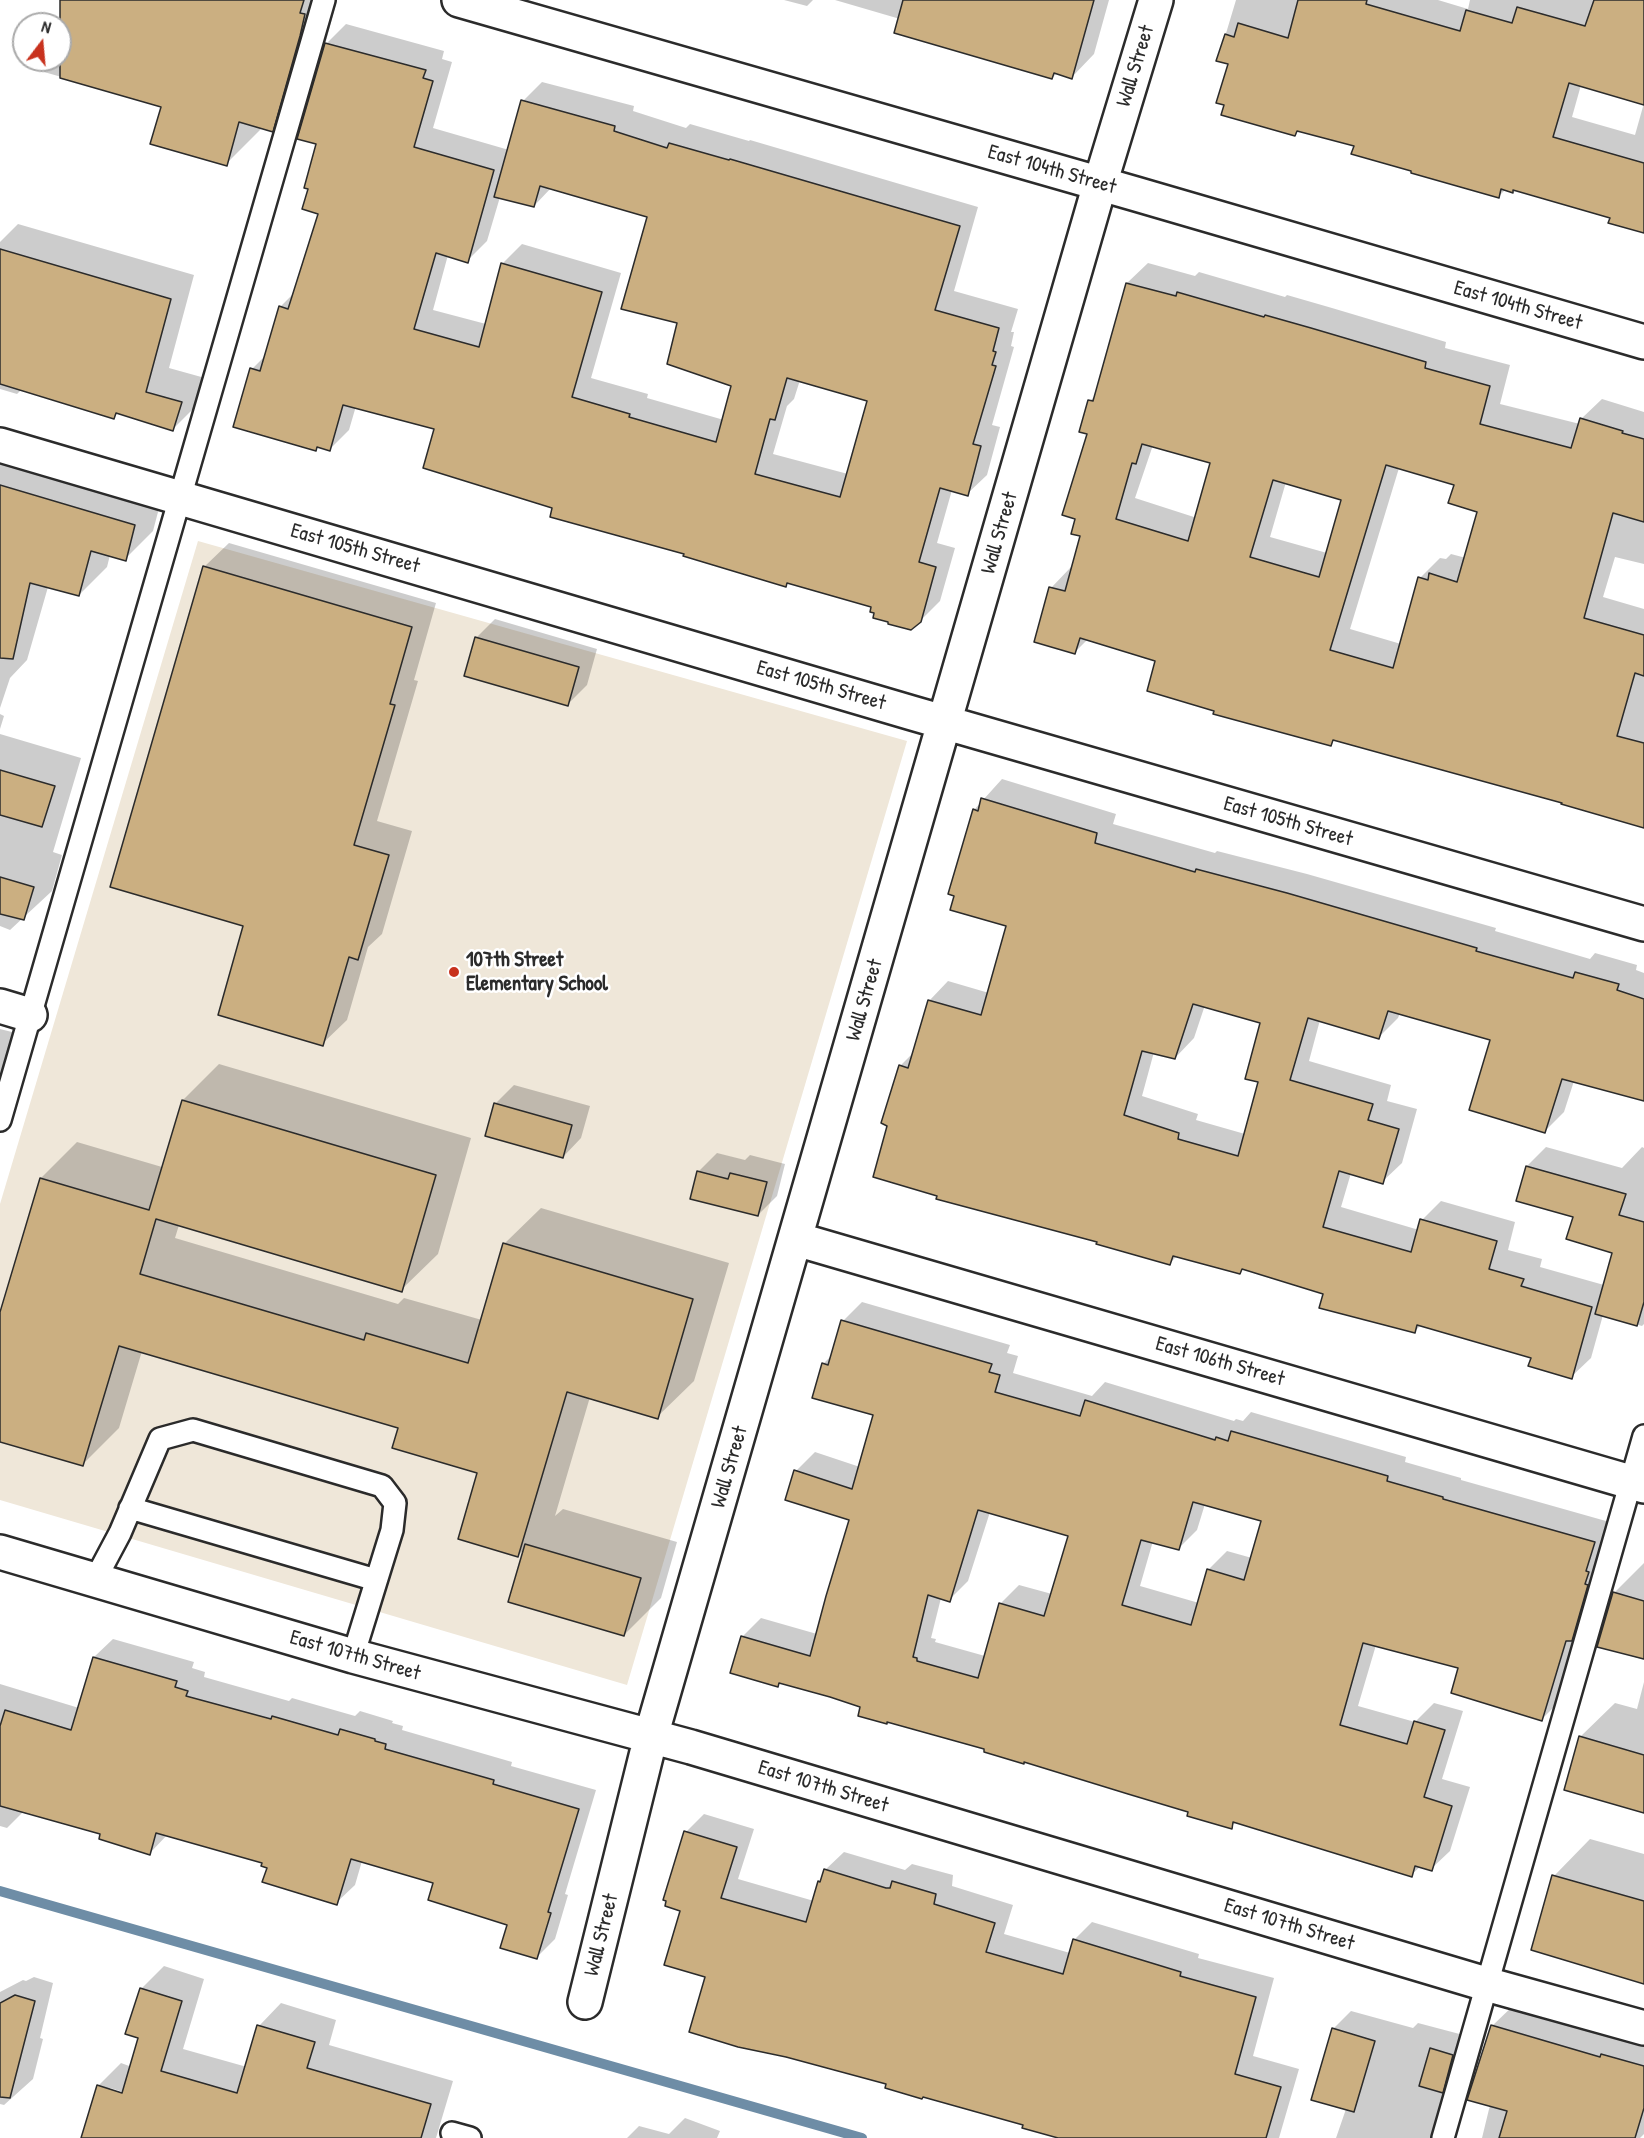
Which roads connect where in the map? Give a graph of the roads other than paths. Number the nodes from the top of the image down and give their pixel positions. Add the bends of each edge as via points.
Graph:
1 (324, 0) edge
2 (459, 0) edge
3 (1156, 0) edge
4 (1100, 183) junction
5 (1644, 342) edge
6 (0, 445) edge
7 (179, 497) junction
8 (945, 723) junction
9 (1644, 924) edge
10 (15, 1011) edge
11 (0, 1120) edge
12 (796, 1239) junction
13 (1644, 1436) edge
14 (1637, 1484) edge
15 (130, 1508) junction
16 (0, 1552) edge
17 (95, 1580) junction
18 (376, 1580) junction
19 (352, 1656) junction
20 (651, 1736) junction
21 (1486, 1984) junction
22 (585, 2002) dead end
23 (1644, 2028) edge
24 (1443, 2138) edge

1 - 7 lane
2 - 4 street, East 104th Street
3 - 4 street, Wall Street
4 - 5 street, East 104th Street
4 - 8 street, Wall Street
6 - 7 street, East 105th Street
7 - 8 street, East 105th Street
7 - 10 lane
8 - 9 street, East 105th Street
8 - 12 street, Wall Street
10 - 11 lane
12 - 14 street, East 106th Street
12 - 20 street, Wall Street
13 - 14 lane
14 - 21 lane
15 - 17 lane
15 - 18 lane
15 - 18 lane via 160,1438 193,1430 382,1486 395,1503 392,1530
16 - 17 street, East 107th Street
17 - 19 street, East 107th Street
18 - 19 lane
19 - 20 street, East 107th Street
20 - 21 street, East 107th Street
20 - 22 street, Wall Street
21 - 23 street, East 107th Street
21 - 24 lane

